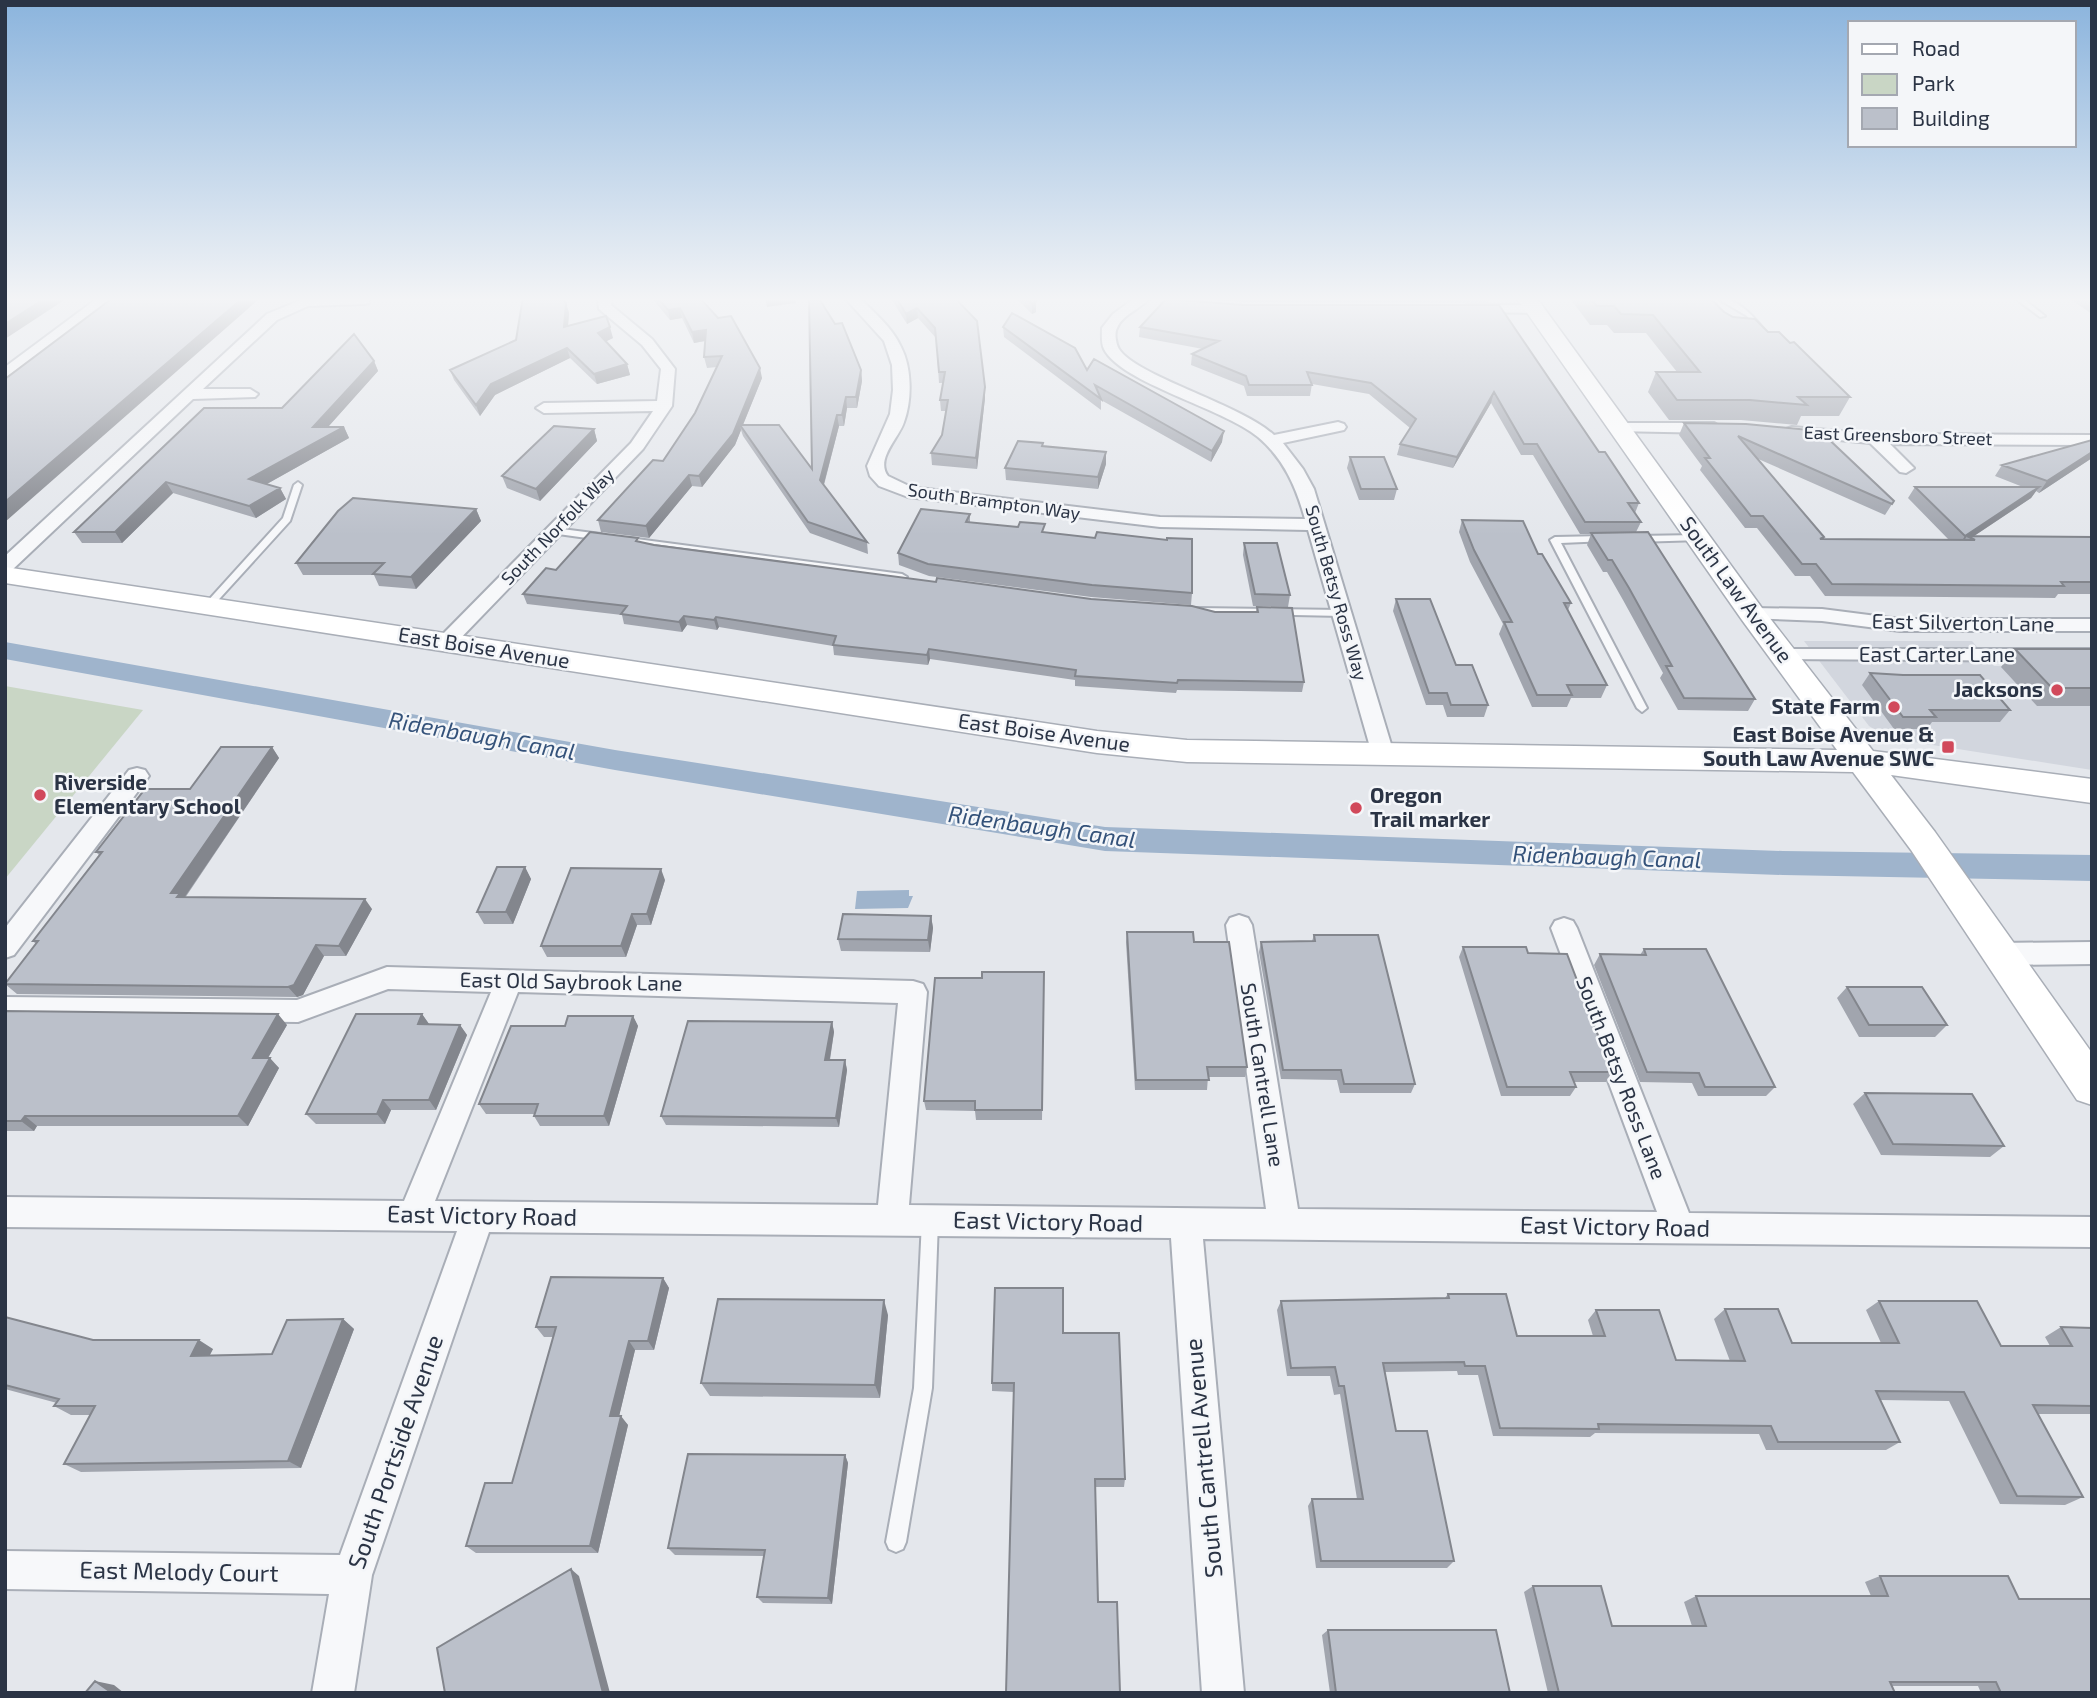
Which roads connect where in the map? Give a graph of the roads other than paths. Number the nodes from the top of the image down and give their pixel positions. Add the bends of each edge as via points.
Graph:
1 (209, 376) edge
2 (667, 376) edge
3 (901, 376) edge
4 (1152, 376) edge
5 (1583, 376) edge
6 (190, 394) junction
7 (250, 394) dead end
8 (664, 406) junction
9 (544, 408) dead end
10 (1338, 427) dead end
11 (1620, 428) junction
12 (1728, 428) edge
13 (1781, 431) edge
14 (1875, 439) junction
15 (1272, 440) junction
16 (2092, 440) edge
17 (1906, 468) dead end
18 (298, 485) dead end
19 (1315, 525) junction
20 (554, 531) junction
21 (1699, 538) junction
22 (1610, 539) edge
23 (1623, 539) edge
24 (5, 566) edge
25 (5, 575) edge
26 (917, 579) edge
27 (208, 606) junction
28 (1185, 610) edge
29 (1342, 613) junction
30 (1752, 614) junction
31 (2092, 625) edge
32 (446, 642) junction
33 (1782, 655) junction
34 (2092, 655) edge
35 (1642, 708) dead end
36 (1383, 754) junction
37 (1861, 761) junction
38 (137, 776) dead end
39 (2092, 791) edge
40 (1239, 925) dead end
41 (1564, 928) dead end
42 (5, 948) edge
43 (2092, 953) edge
44 (1999, 954) junction
45 (509, 981) junction
46 (5, 1008) edge
47 (2092, 1087) edge
48 (5, 1212) edge
49 (414, 1215) junction
50 (479, 1216) junction
51 (891, 1221) junction
52 (930, 1221) junction
53 (1185, 1223) junction
54 (1284, 1224) junction
55 (1679, 1228) junction
56 (2092, 1232) edge
57 (896, 1542) dead end
58 (5, 1570) edge
59 (352, 1575) junction
60 (333, 1693) edge
61 (1223, 1693) edge

1 - 6 street
2 - 8 street, South Norfolk Way
3 - 19 street, South Brampton Way via 895,423 875,470 891,487 1121,518
4 - 15 street, South Betsy Ross Way via 1245,420
5 - 11 street, South Law Avenue
6 - 7 street
6 - 24 street
8 - 9 street
8 - 20 street, South Norfolk Way via 637,446
10 - 15 street
11 - 12 street
11 - 21 street, South Law Avenue
13 - 14 street, East Greensboro Street
14 - 16 street, East Greensboro Street
14 - 17 street
15 - 19 street, South Betsy Ross Way via 1294,465
18 - 27 lane via 287,519
19 - 29 street, South Betsy Ross Way
20 - 26 lane
20 - 32 street, South Norfolk Way
21 - 23 lane
21 - 30 street, South Law Avenue
22 - 35 lane via 1555,540
25 - 27 street, East Boise Avenue
27 - 32 street, East Boise Avenue
28 - 29 lane
29 - 36 street, South Betsy Ross Way
30 - 31 street, East Silverton Lane via 1822,615 1899,625
30 - 33 street, South Law Avenue
32 - 36 street, East Boise Avenue via 1097,742 1187,751
33 - 34 street, East Carter Lane
33 - 37 street, South Law Avenue
36 - 37 street, East Boise Avenue
37 - 39 street, East Boise Avenue
37 - 44 street, South Law Avenue via 1923,841
38 - 42 street
40 - 54 street, South Cantrell Lane
41 - 55 street, South Betsy Ross Lane
43 - 44 street
44 - 47 street, South Law Avenue
45 - 46 street, East Old Saybrook Lane via 387,978 298,1011
45 - 49 street
45 - 51 street, East Old Saybrook Lane via 913,992
48 - 49 street, East Victory Road
49 - 50 street, East Victory Road
50 - 51 street, East Victory Road
50 - 59 street, South Portside Avenue
51 - 52 street, East Victory Road
52 - 53 street, East Victory Road
52 - 57 lane via 923,1388
53 - 54 street, East Victory Road
53 - 61 street, South Cantrell Avenue
54 - 55 street, East Victory Road
55 - 56 street, East Victory Road
58 - 59 street, East Melody Court
59 - 60 street, South Portside Avenue

